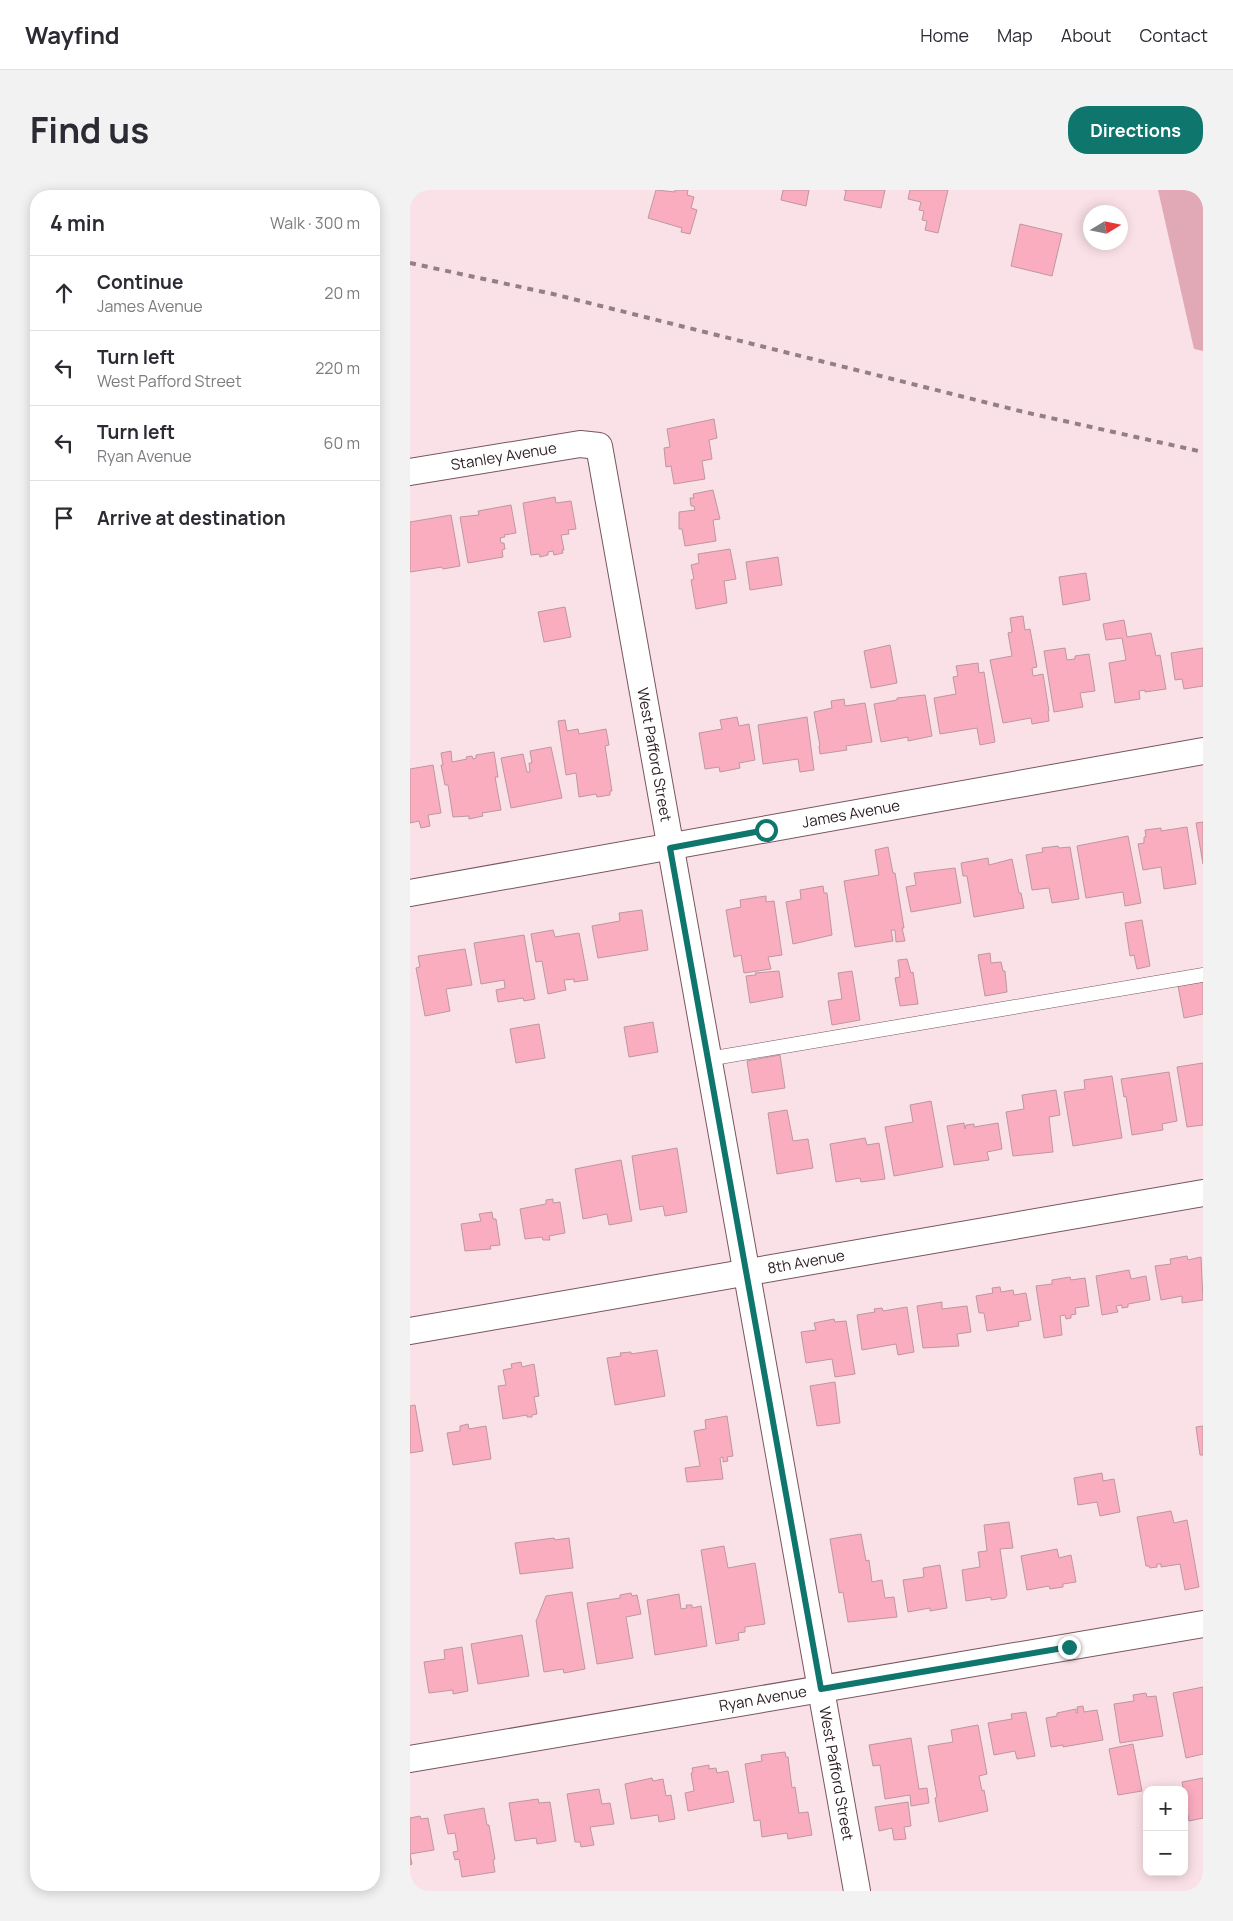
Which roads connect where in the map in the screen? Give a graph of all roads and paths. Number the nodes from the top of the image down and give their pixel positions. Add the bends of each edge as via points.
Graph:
1 (599, 446) joint
2 (410, 472) edge
3 (1203, 751) edge
4 (670, 848) junction
5 (410, 893) edge
6 (1203, 975) edge
7 (708, 1059) junction
8 (1203, 1193) edge
9 (746, 1273) junction
10 (410, 1331) edge
11 (1203, 1624) edge
12 (821, 1689) junction
13 (410, 1759) edge
14 (857, 1891) edge

1 - 2 street, Stanley Avenue via 580,444
1 - 4 street, West Pafford Street
3 - 4 street, James Avenue
4 - 5 street, James Avenue
4 - 7 street, West Pafford Street
6 - 7 lane
7 - 9 street, West Pafford Street
8 - 9 street, 8th Avenue
9 - 10 street, 8th Avenue
9 - 12 street, West Pafford Street
11 - 12 street, Ryan Avenue
12 - 13 street, Ryan Avenue
12 - 14 street, West Pafford Street

